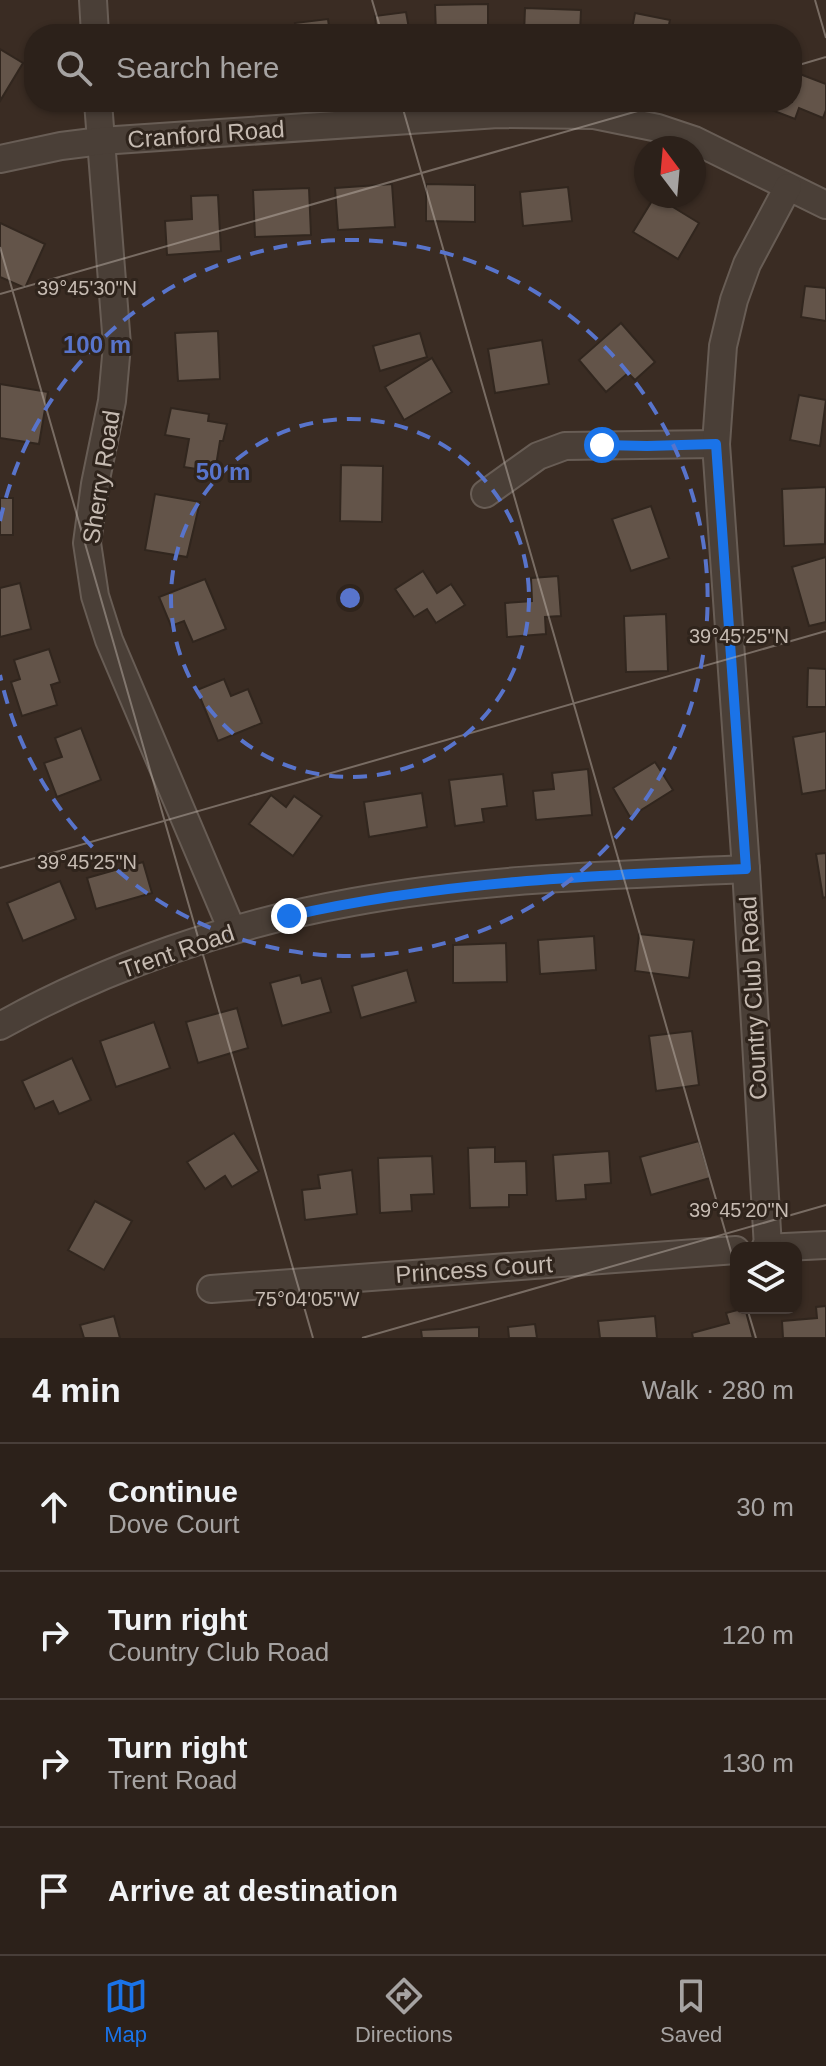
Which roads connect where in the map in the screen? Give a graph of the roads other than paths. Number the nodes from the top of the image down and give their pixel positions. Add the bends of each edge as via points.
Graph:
1 (93, 0) edge
2 (94, 24) edge
3 (99, 112) edge
4 (101, 141) junction
5 (0, 159) edge
6 (788, 187) junction
7 (826, 205) edge
8 (716, 444) junction
9 (485, 494) dead end
10 (746, 869) junction
11 (232, 930) junction
12 (0, 1026) edge
13 (766, 1242) edge
14 (826, 1245) edge
15 (802, 1246) edge
16 (730, 1250) edge
17 (211, 1289) dead end

1 - 2 street
3 - 4 street, Sherry Road
4 - 5 street, Cranford Road
4 - 6 street, Cranford Road via 528,112 594,115 694,140
4 - 11 street, Sherry Road via 117,345 90,514 90,570 109,640
6 - 7 street, Cranford Road
6 - 8 street, Country Club Road via 734,300 723,346
8 - 9 street via 565,446 538,456
8 - 10 street, Country Club Road
10 - 11 street, Trent Road via 452,887 352,902
10 - 13 street, Country Club Road
11 - 12 street, Trent Road via 111,974
14 - 15 street
16 - 17 street, Princess Court

